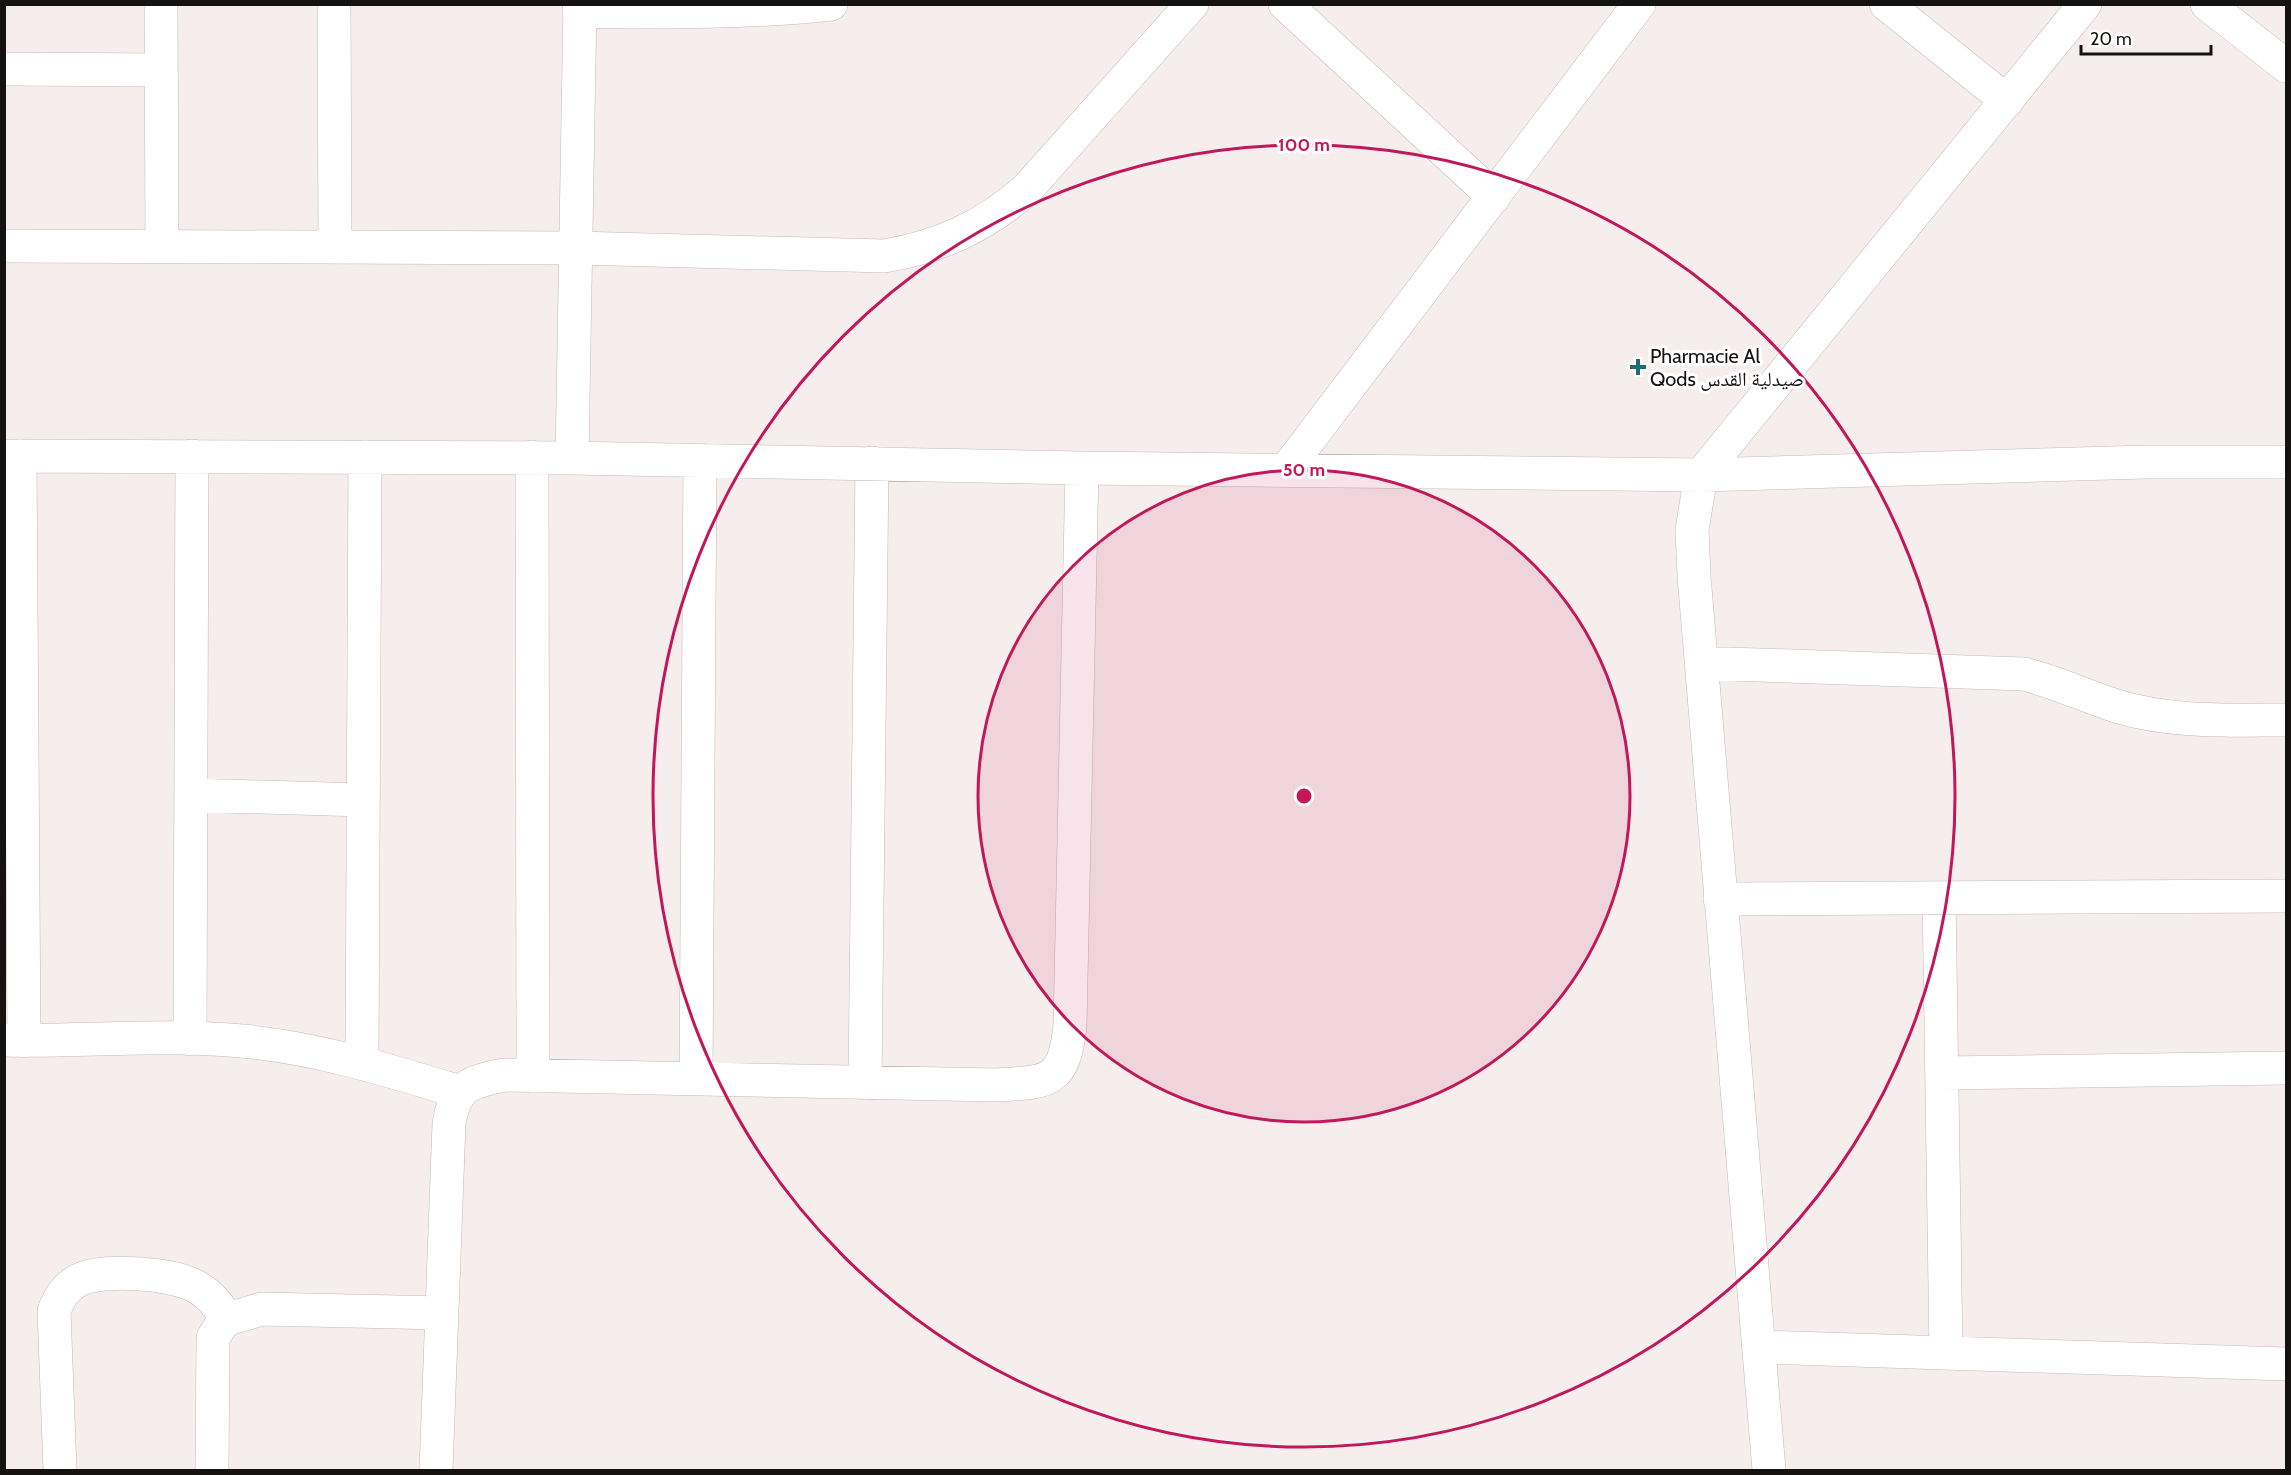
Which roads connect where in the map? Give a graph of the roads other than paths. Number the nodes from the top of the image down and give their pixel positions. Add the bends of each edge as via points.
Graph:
1 (161, 4) edge
2 (334, 4) edge
3 (831, 4) edge
4 (1192, 4) edge
5 (1285, 4) edge
6 (1639, 4) edge
7 (1886, 4) edge
8 (2085, 4) edge
9 (2207, 4) edge
10 (580, 8) edge
11 (655, 9) edge
12 (2286, 66) edge
13 (4, 69) edge
14 (161, 69) junction
15 (2007, 101) junction
16 (1494, 196) junction
17 (4, 246) edge
18 (162, 246) junction
19 (335, 247) junction
20 (576, 248) junction
21 (12, 456) edge
22 (192, 456) junction
23 (366, 457) junction
24 (532, 457) junction
25 (572, 458) junction
26 (700, 460) junction
27 (2286, 462) edge
28 (872, 463) junction
29 (1082, 468) junction
30 (1286, 470) junction
31 (1701, 475) junction
32 (1701, 663) junction
33 (2286, 720) edge
34 (191, 795) junction
35 (363, 800) junction
36 (2286, 896) edge
37 (1939, 898) junction
38 (1720, 899) junction
39 (190, 1039) junction
40 (14, 1041) edge
41 (362, 1062) junction
42 (2286, 1068) edge
43 (1943, 1073) junction
44 (533, 1076) junction
45 (696, 1079) junction
46 (865, 1083) junction
47 (460, 1092) junction
48 (442, 1313) junction
49 (228, 1319) junction
50 (1759, 1347) junction
51 (1946, 1353) junction
52 (2286, 1364) edge
53 (60, 1470) edge
54 (212, 1470) edge
55 (436, 1470) edge
56 (1769, 1470) edge

1 - 14 street
2 - 19 street
3 - 11 street via 791,9
4 - 20 street via 1027,189 1000,212 948,240 918,251 884,256
5 - 16 street
6 - 16 street
7 - 15 street
8 - 15 street
9 - 12 street
10 - 11 street
10 - 20 street
13 - 14 street
14 - 18 street
15 - 31 street
16 - 30 street
17 - 18 street
18 - 19 street
19 - 20 street
20 - 25 street
21 - 22 street
21 - 40 street
22 - 23 street
22 - 34 street
23 - 24 street
23 - 35 street
24 - 25 street
24 - 44 street
25 - 26 street
26 - 28 street
26 - 45 street
27 - 31 street via 2146,462
28 - 29 street
28 - 46 street
29 - 30 street
29 - 46 street via 1071,1016 1062,1064 1052,1077 1023,1084
30 - 31 street
31 - 32 street via 1692,530
32 - 33 street via 2024,674 2117,706 2160,715 2193,720
32 - 38 street
34 - 35 street
34 - 39 street
35 - 41 street
36 - 37 street
37 - 38 street
37 - 43 street
38 - 50 street
39 - 40 street
39 - 41 street via 304,1048
41 - 47 street
42 - 43 street
43 - 51 street
44 - 45 street
44 - 47 street via 504,1075 477,1081
45 - 46 street
47 - 48 street via 452,1106 449,1124
48 - 49 street via 262,1309
48 - 55 street
49 - 53 street via 199,1288 159,1277 110,1273 92,1276 65,1290 54,1311
49 - 54 street via 213,1338
50 - 51 street
50 - 56 street
51 - 52 street

